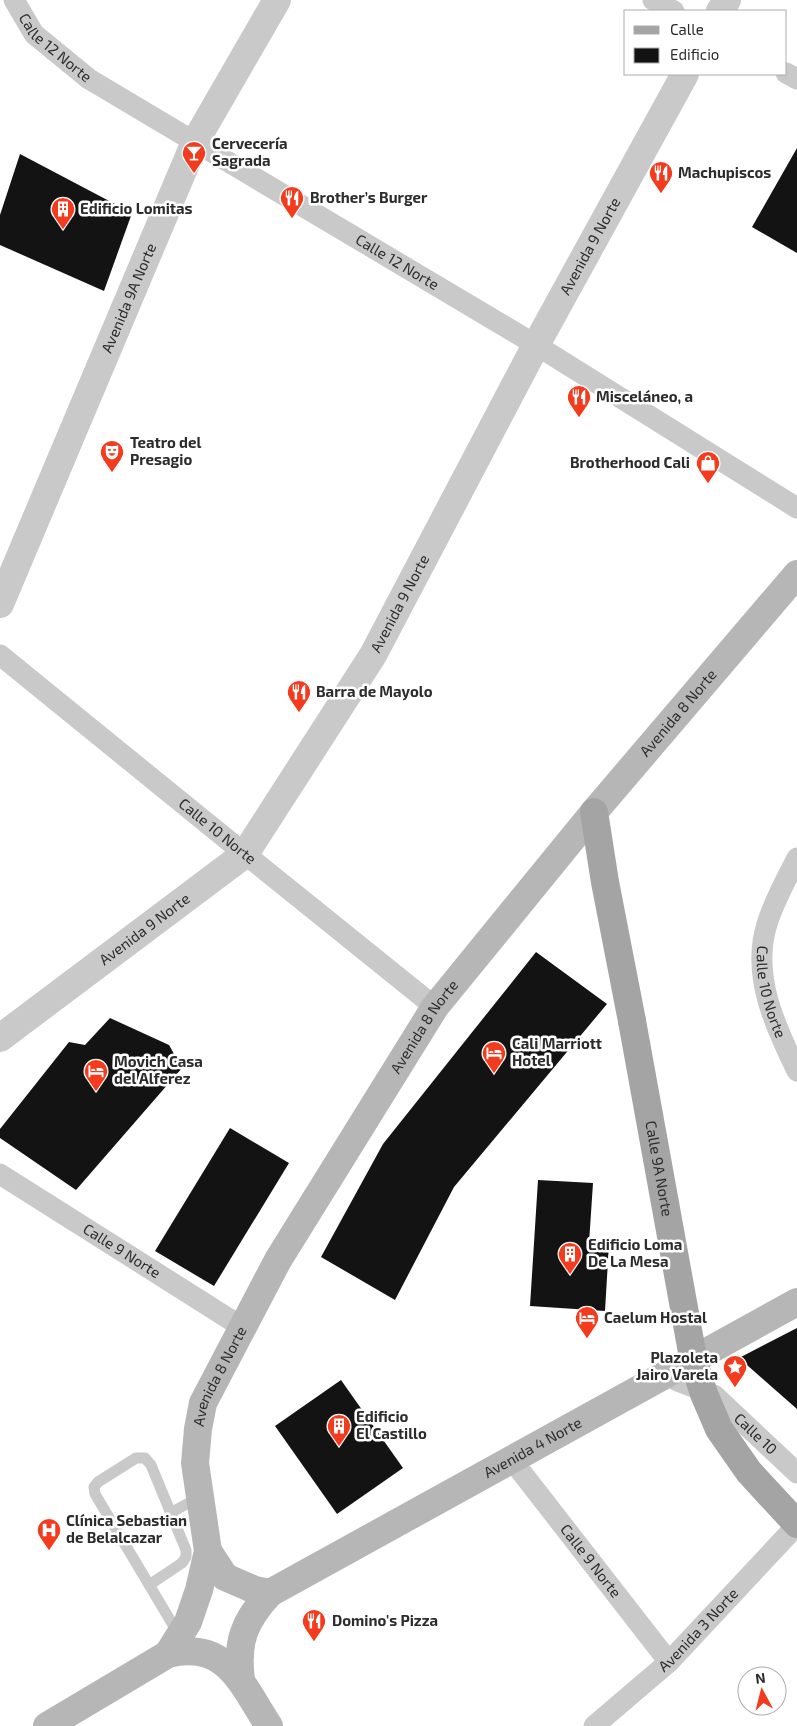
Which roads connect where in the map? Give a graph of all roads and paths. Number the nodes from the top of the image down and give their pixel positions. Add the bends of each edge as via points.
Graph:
1 (14, 0) edge
2 (277, 0) edge
3 (653, 0) edge
4 (672, 10) edge
5 (684, 75) edge
6 (195, 142) junction
7 (536, 345) junction
8 (797, 508) edge
9 (797, 574) edge
10 (0, 604) edge
11 (0, 655) edge
12 (594, 812) junction
13 (245, 854) junction
14 (797, 858) edge
15 (436, 1007) junction
16 (0, 1038) edge
17 (797, 1071) edge
18 (0, 1174) edge
19 (797, 1302) edge
20 (242, 1327) junction
21 (710, 1350) junction
22 (666, 1375) junction
23 (714, 1395) junction
24 (512, 1460) junction
25 (797, 1474) edge
26 (200, 1498) junction
27 (170, 1513) junction
28 (797, 1525) edge
29 (208, 1551) junction
30 (149, 1585) junction
31 (270, 1593) junction
32 (174, 1645) junction
33 (669, 1662) junction
34 (241, 1680) junction
35 (47, 1726) edge
36 (269, 1726) edge
37 (594, 1726) edge

1 - 6 street, Calle 12 Norte via 34,34 89,79
2 - 6 street, Avenida 9A Norte
3 - 4 street
5 - 7 street, Avenida 9 Norte
6 - 7 street, Calle 12 Norte
6 - 10 street, Avenida 9A Norte
7 - 8 street, Calle 12 Norte
7 - 13 street, Avenida 9 Norte via 373,655
9 - 12 main road, Avenida 8 Norte
11 - 13 street, Calle 10 Norte
12 - 15 main road, Avenida 8 Norte
12 - 28 main road, Calle 9A Norte, bridge via 694,1363 719,1429 749,1472
13 - 15 street, Calle 10 Norte
13 - 16 street, Avenida 9 Norte
14 - 17 street, Calle 10 Norte via 778,893 766,925 761,956 766,994 782,1041
15 - 20 main road, Avenida 8 Norte via 278,1260
18 - 20 street, Calle 9 Norte
19 - 21 main road, Avenida 4 Norte
20 - 26 main road, Avenida 8 Norte via 203,1402 195,1463
21 - 22 main road, Avenida 4 Norte
21 - 23 street
22 - 23 street, Calle 10
22 - 24 main road, Avenida 4 Norte
23 - 25 street, Calle 10
24 - 31 main road, Avenida 4 Norte
24 - 33 street, Calle 9 Norte
26 - 27 lane
26 - 29 main road, Avenida 8 Norte
27 - 30 lane via 186,1550 186,1558
27 - 30 lane via 152,1464 145,1458 136,1458 94,1487 95,1494
28 - 33 street, Avenida 3 Norte
29 - 31 main road, Avenida 8 Norte via 225,1578
29 - 32 main road, Avenida 8 Norte via 194,1606
30 - 32 lane
31 - 34 main road via 257,1607 240,1642
32 - 34 main road via 222,1660
32 - 35 main road
33 - 37 street, Avenida 3 Norte
34 - 36 main road

